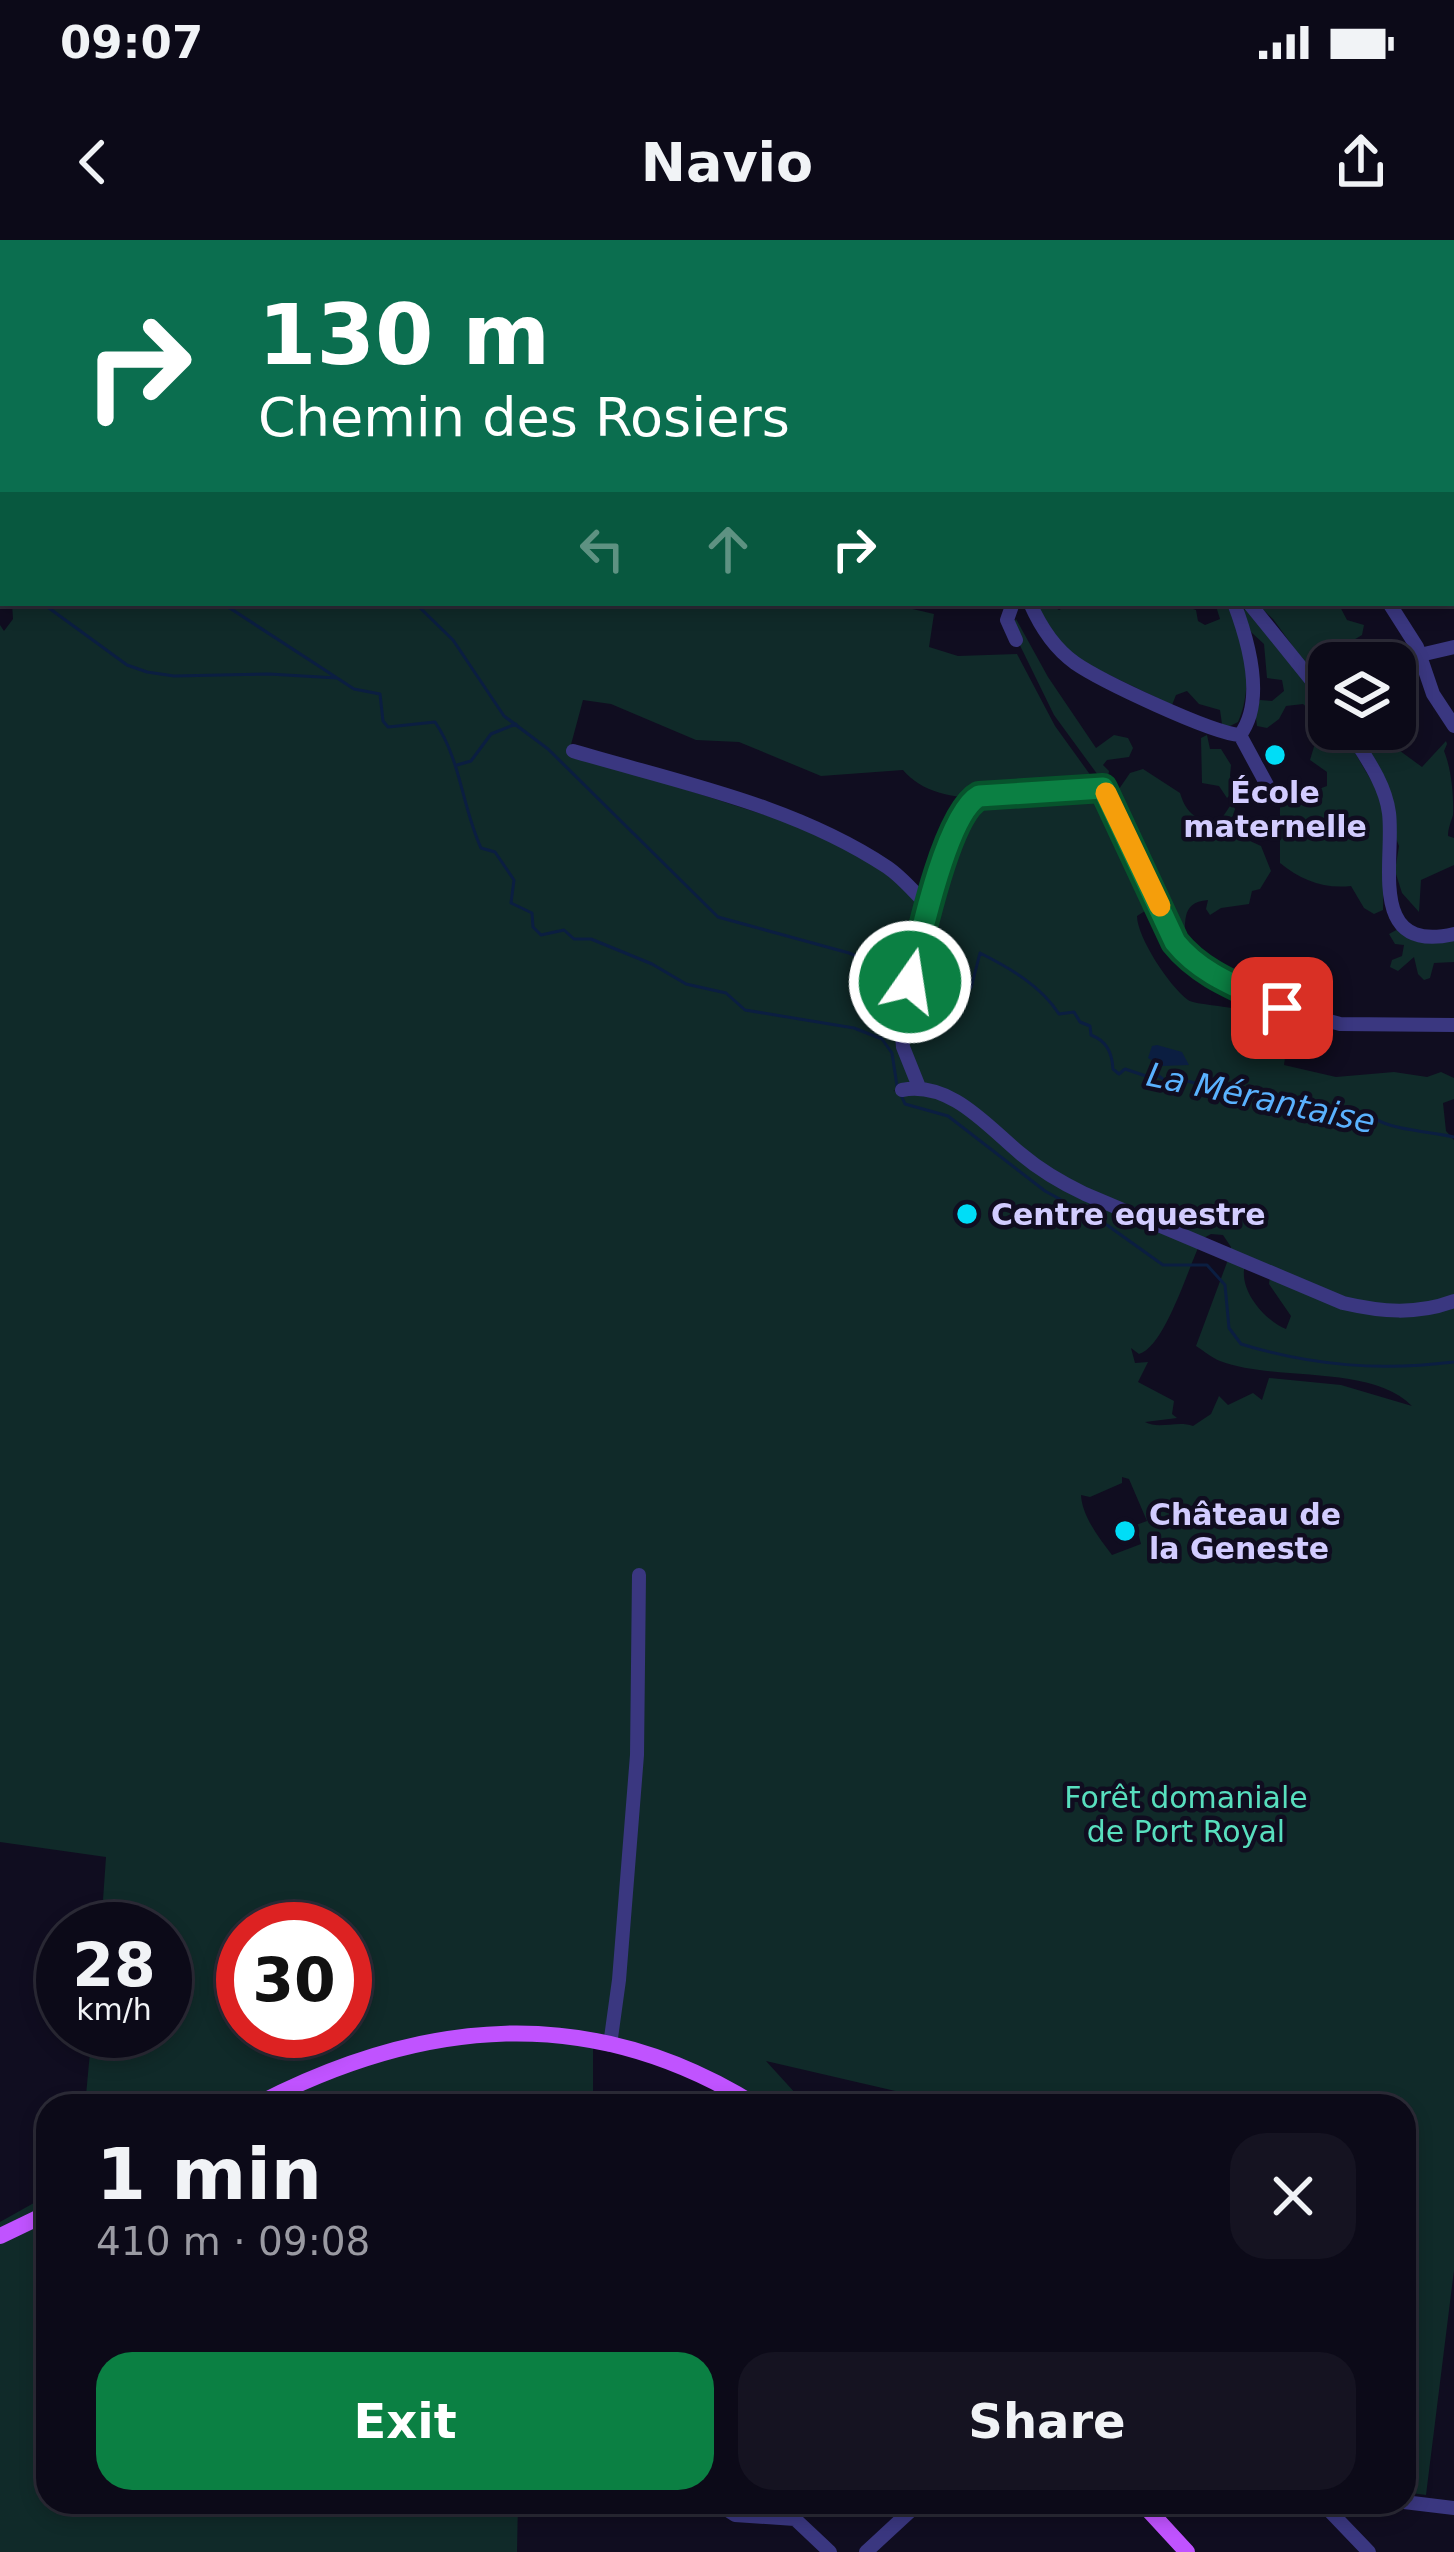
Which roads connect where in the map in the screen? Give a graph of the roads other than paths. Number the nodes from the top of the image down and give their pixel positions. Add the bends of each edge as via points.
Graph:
1 (1012, 606) edge
2 (1031, 606) edge
3 (1235, 606) edge
4 (1251, 606) edge
5 (1391, 606) edge
6 (1016, 640) dead end
7 (1454, 647) edge
8 (1420, 655) junction
9 (1308, 676) edge
10 (1454, 726) edge
11 (1240, 735) junction
12 (1361, 750) edge
13 (573, 751) dead end
14 (1274, 798) dead end
15 (927, 905) junction
16 (1454, 934) edge
17 (1454, 1025) edge
18 (919, 1087) junction
19 (902, 1090) dead end
20 (1454, 1300) edge
21 (639, 1575) dead end
22 (610, 2044) junction
23 (279, 2094) edge
24 (733, 2094) edge
25 (36, 2219) edge
26 (0, 2236) edge
27 (1416, 2503) edge
28 (1454, 2508) edge
29 (733, 2514) edge
30 (907, 2514) edge
31 (1152, 2514) edge
32 (1333, 2514) edge
33 (830, 2552) edge
34 (866, 2552) edge
35 (1186, 2552) edge
36 (1369, 2552) edge

1 - 6 street via 1007,620
2 - 11 street via 1074,662
3 - 11 street via 1253,674
4 - 9 street
5 - 8 street
7 - 8 street
8 - 10 street
11 - 14 street
12 - 16 street via 1385,798 1392,910 1414,931
13 - 15 street via 830,833 891,870
15 - 17 street via 971,800 1103,788 1175,942 1217,979 1340,1024
15 - 18 street via 900,1012
18 - 19 street
18 - 20 street via 964,1105 1054,1178 1343,1303 1414,1311
21 - 22 street via 637,1755
22 - 23 main road via 525,2033 442,2038 345,2063
22 - 24 main road
25 - 26 main road
27 - 28 street
29 - 33 street via 795,2519
30 - 34 street
31 - 35 main road
32 - 36 street

